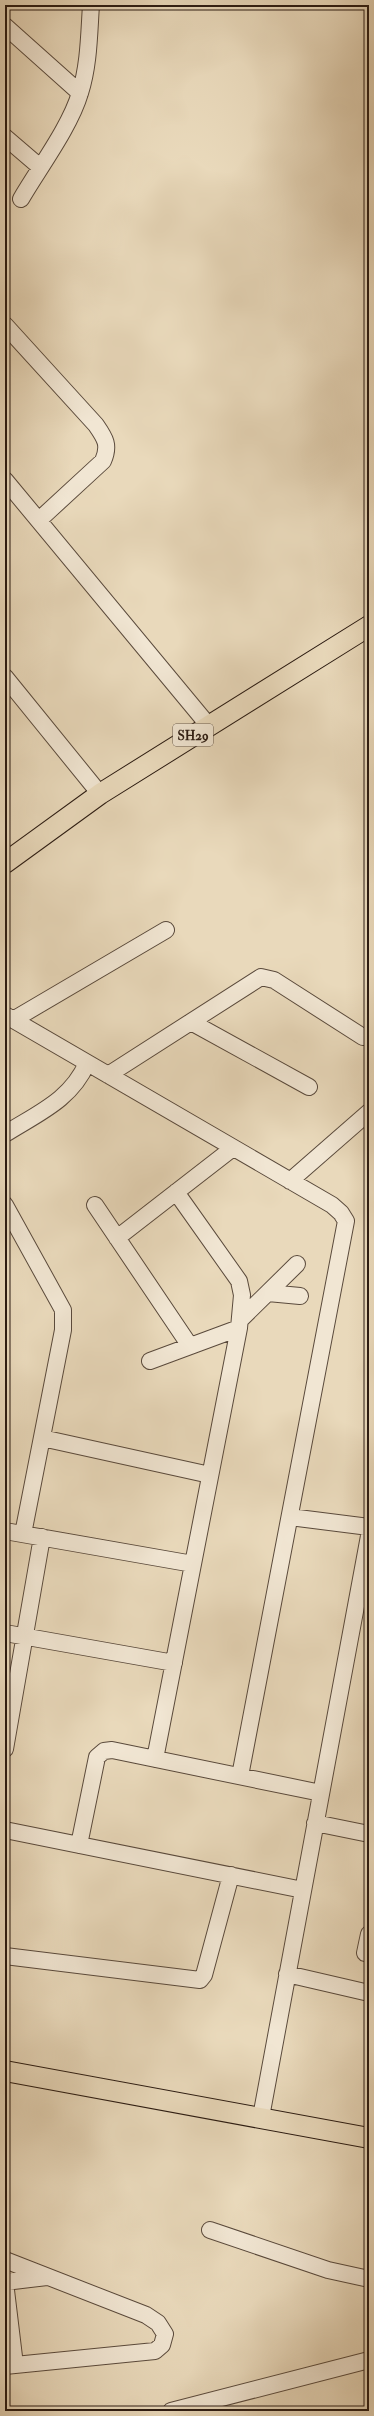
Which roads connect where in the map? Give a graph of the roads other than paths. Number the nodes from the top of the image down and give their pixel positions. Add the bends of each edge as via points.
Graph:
1 (91, 5) edge
2 (5, 26) edge
3 (80, 93) junction
4 (5, 138) edge
5 (40, 167) junction
6 (21, 199) dead end
7 (5, 325) edge
8 (5, 480) edge
9 (40, 520) junction
10 (369, 626) edge
11 (5, 677) edge
12 (208, 726) junction
13 (100, 794) junction
14 (13, 853) edge
15 (5, 863) edge
16 (166, 930) dead end
17 (9, 1017) edge
18 (191, 1022) junction
19 (363, 1037) dead end
20 (87, 1063) junction
21 (108, 1075) junction
22 (308, 1087) dead end
23 (369, 1112) edge
24 (6, 1132) edge
25 (233, 1148) junction
26 (290, 1180) junction
27 (176, 1192) junction
28 (95, 1204) dead end
29 (5, 1205) edge
30 (117, 1238) junction
31 (297, 1264) dead end
32 (268, 1293) junction
33 (300, 1296) dead end
34 (240, 1324) junction
35 (190, 1346) junction
36 (150, 1361) dead end
37 (42, 1438) junction
38 (210, 1475) junction
39 (290, 1517) junction
40 (369, 1527) edge
41 (5, 1531) edge
42 (23, 1534) junction
43 (369, 1536) edge
44 (42, 1537) junction
45 (193, 1564) junction
46 (5, 1633) edge
47 (25, 1636) junction
48 (174, 1663) junction
49 (6, 1739) edge
50 (155, 1759) junction
51 (240, 1776) junction
52 (321, 1793) junction
53 (315, 1823) junction
54 (5, 1830) edge
55 (369, 1834) edge
56 (79, 1845) junction
57 (231, 1875) junction
58 (303, 1890) junction
59 (369, 1934) edge
60 (365, 1953) dead end
61 (5, 1956) edge
62 (287, 1974) junction
63 (369, 1993) edge
64 (5, 2071) edge
65 (261, 2117) junction
66 (369, 2138) edge
67 (210, 2230) dead end
68 (5, 2260) edge
69 (49, 2277) junction
70 (369, 2279) edge
71 (5, 2282) edge
72 (369, 2360) edge
73 (10, 2366) edge
74 (171, 2411) edge

1 - 3 street via 86,67
2 - 3 street
3 - 5 street via 68,120
4 - 5 street
5 - 6 street
7 - 9 street via 96,425 106,441 108,451 103,461
8 - 9 street
9 - 12 street
10 - 12 main road, SH29
11 - 13 street
12 - 13 main road, SH29
13 - 14 main road, SH29
14 - 15 main road, SH29
16 - 17 street
17 - 20 street
18 - 19 street via 261,977 274,980
18 - 21 street
18 - 22 street
20 - 21 street
20 - 24 street via 76,1085 63,1098
21 - 25 street
23 - 26 street
25 - 26 street
25 - 27 street
26 - 39 street via 332,1205 346,1221
27 - 30 street
27 - 34 street via 239,1281 242,1295
28 - 30 street
29 - 37 street via 63,1310 63,1330
30 - 35 street
31 - 32 street
32 - 33 street
32 - 34 street
34 - 35 street
34 - 38 street
35 - 36 street
37 - 38 street
37 - 42 street
38 - 45 street
39 - 40 street
39 - 51 street
41 - 42 street
42 - 44 street
43 - 52 street
44 - 45 street
44 - 47 street
45 - 48 street
46 - 47 street
47 - 48 street
47 - 49 street
48 - 50 street
50 - 51 street
50 - 56 street via 112,1750 104,1751 97,1757
51 - 52 street
52 - 53 street
53 - 55 street
53 - 58 street
54 - 56 street
56 - 57 street
57 - 58 street
57 - 61 street via 204,1975 200,1980
58 - 62 street
59 - 60 street
62 - 63 street
62 - 65 street
64 - 65 main road
65 - 66 main road
67 - 70 street via 328,2270
68 - 69 street
69 - 71 street
69 - 73 street via 146,2315 158,2323 165,2334 162,2345 155,2351
71 - 73 street
72 - 74 street

